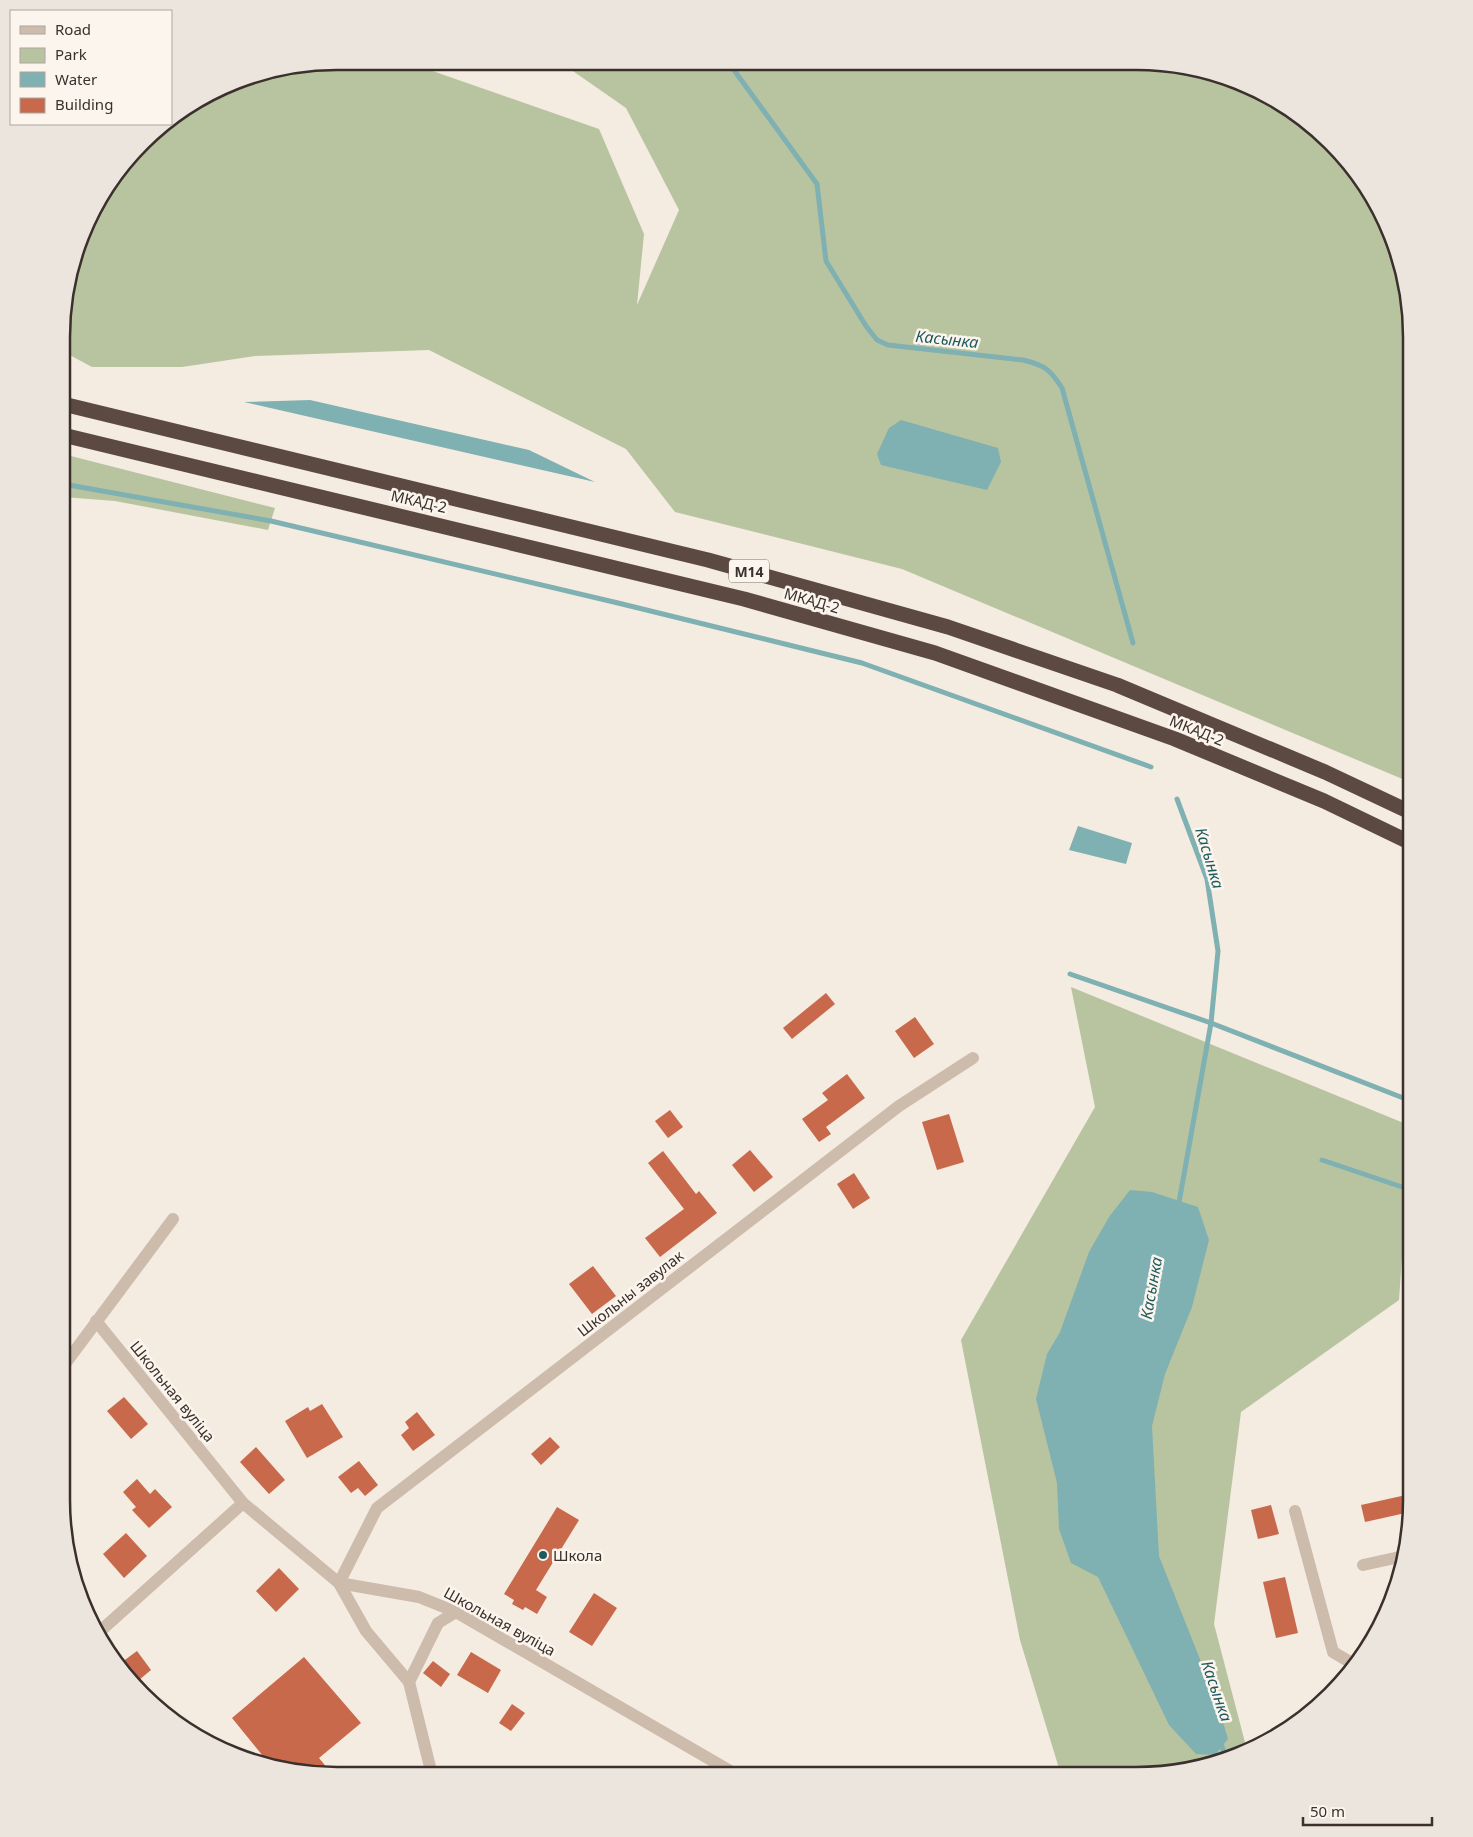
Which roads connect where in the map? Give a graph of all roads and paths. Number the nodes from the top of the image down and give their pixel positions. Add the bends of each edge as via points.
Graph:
1 (70, 405) edge
2 (70, 437) edge
3 (1403, 809) edge
4 (1403, 839) edge
5 (973, 1058) dead end
6 (173, 1219) dead end
7 (96, 1321) junction
8 (70, 1357) edge
9 (242, 1503) junction
10 (1296, 1511) dead end
11 (1397, 1558) edge
12 (1363, 1565) dead end
13 (339, 1583) junction
14 (456, 1612) junction
15 (103, 1629) edge
16 (1349, 1662) edge
17 (409, 1682) junction
18 (430, 1767) edge
19 (723, 1767) edge

1 - 3 highway, М14 via 708,560 948,627 1117,685 1325,772
2 - 4 highway, МКАД-2 / М14 via 744,599 900,642 1175,739 1324,801
5 - 13 street, Школьны завулак via 899,1106 377,1508
6 - 7 street
7 - 8 street
7 - 9 street, Школьная вуліца
9 - 13 street, Школьная вуліца
9 - 15 street
10 - 16 street via 1333,1652
11 - 12 street
13 - 14 street, Школьная вуліца via 419,1597
13 - 17 street via 366,1631
14 - 17 street via 438,1623
14 - 19 street, Школьная вуліца
17 - 18 street

